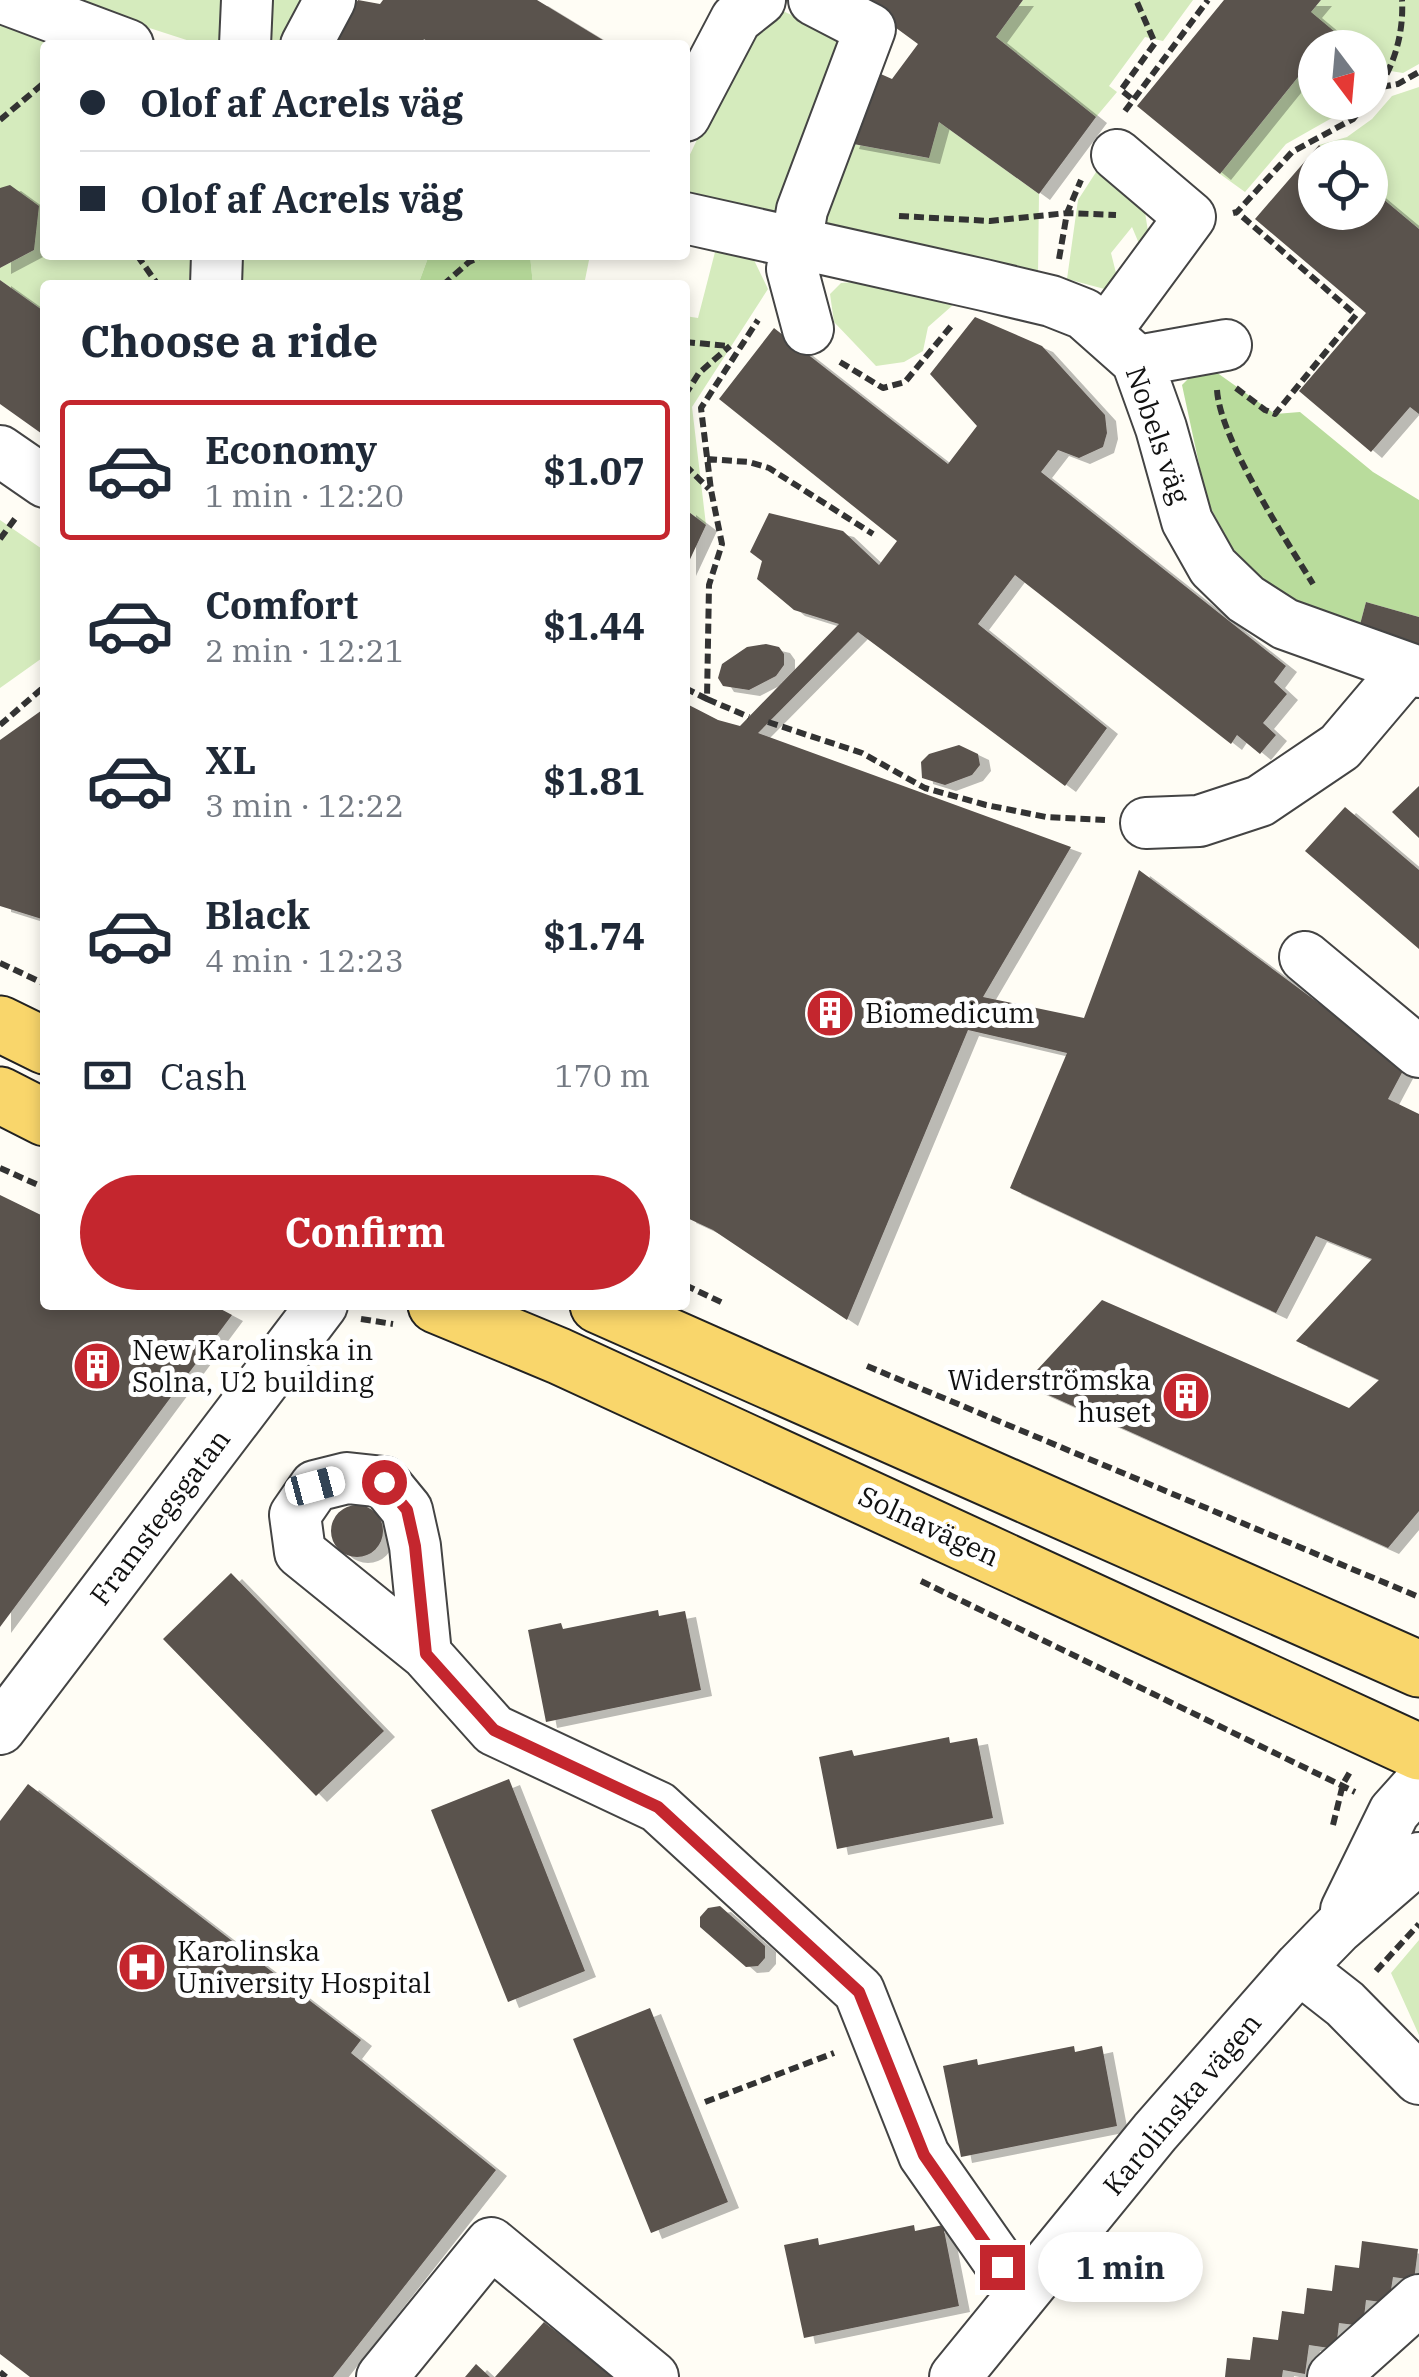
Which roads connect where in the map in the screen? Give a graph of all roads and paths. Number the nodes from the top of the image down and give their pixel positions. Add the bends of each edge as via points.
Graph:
1 (8, 0) edge
2 (247, 0) edge
3 (330, 0) edge
4 (760, 0) edge
5 (814, 0) edge
6 (1136, 0) edge
7 (1402, 0) edge
8 (115, 40) edge
9 (244, 40) edge
10 (309, 40) edge
11 (1419, 72) edge
12 (1388, 75) edge
13 (40, 86) edge
14 (1388, 86) edge
15 (1132, 98) dead end
16 (690, 106) edge
17 (0, 120) edge
18 (1351, 120) edge
19 (1117, 155) dead end
20 (1067, 213) dead end
21 (1214, 214) junction
22 (896, 216) dead end
23 (690, 220) edge
24 (794, 257) junction
25 (474, 260) edge
26 (449, 280) edge
27 (984, 286) junction
28 (808, 330) joint
29 (690, 342) edge
30 (730, 346) junction
31 (740, 346) junction
32 (1122, 346) junction
33 (1210, 356) junction
34 (690, 388) edge
35 (0, 451) edge
36 (707, 459) junction
37 (690, 470) edge
38 (40, 479) edge
39 (710, 490) junction
40 (873, 534) dead end
41 (1317, 590) dead end
42 (1413, 670) edge
43 (40, 690) edge
44 (690, 690) edge
45 (707, 698) junction
46 (748, 717) dead end
47 (768, 722) dead end
48 (0, 724) edge
49 (1146, 823) joint
50 (1306, 957) dead end
51 (0, 964) edge
52 (40, 982) edge
53 (0, 1024) edge
54 (40, 1044) edge
55 (1419, 1052) edge
56 (0, 1095) edge
57 (40, 1115) edge
58 (0, 1168) edge
59 (40, 1186) edge
60 (690, 1287) edge
61 (318, 1310) edge
62 (448, 1310) edge
63 (609, 1310) edge
64 (737, 1310) dead end
65 (862, 1364) dead end
66 (1419, 1597) edge
67 (426, 1654) dead end
68 (1419, 1669) edge
69 (0, 1729) edge
70 (1419, 1752) edge
71 (1419, 1784) edge
72 (1419, 1858) edge
73 (1338, 1928) junction
74 (1299, 1968) junction
75 (877, 2036) junction
76 (1419, 2079) edge
77 (706, 2102) dead end
78 (1022, 2295) junction
79 (1419, 2300) edge
80 (382, 2377) edge
81 (653, 2377) edge
82 (955, 2377) edge
83 (1333, 2377) edge

1 - 8 street
2 - 9 street
3 - 10 street
4 - 16 street via 736,19
5 - 24 street via 870,29 802,210
6 - 15 path via 1155,43 1121,90
7 - 12 path
11 - 14 path
13 - 17 path
18 - 21 path via 1292,152
19 - 21 street
20 - 22 path via 990,221
21 - 32 street
21 - 33 path via 1356,315 1275,414
23 - 24 street
24 - 27 street
24 - 28 street
24 - 31 path
25 - 26 path
27 - 28 path via 905,382 894,385 882,388 844,367
27 - 32 street via 1084,314
29 - 30 path
30 - 31 path
30 - 34 path
31 - 36 path via 702,408
32 - 33 street
32 - 42 street, Nobels väg via 1161,428 1187,521 1213,568 1286,624
33 - 41 path via 1228,431
35 - 38 street
36 - 39 path
36 - 40 path via 769,468
37 - 39 path
39 - 45 path via 722,544 710,586
42 - 49 street via 1340,747 1260,801 1199,821
43 - 48 path
44 - 45 path
45 - 46 path
47 - 49 path via 862,752 925,788 986,806
50 - 55 street
51 - 52 path
53 - 54 main road
56 - 57 main road
58 - 59 path
60 - 64 path
61 - 69 street, Framstegsgatan
62 - 70 main road, Solnavägen
63 - 68 main road
65 - 66 path
67 - 75 street via 494,1730 658,1807 859,1992
71 - 73 street, Karolinska vägen via 1394,1812
72 - 73 street, Karolinska vägen
73 - 74 street, Karolinska vägen
74 - 76 street
74 - 78 street, Karolinska vägen
75 - 77 path
75 - 78 street via 924,2155
78 - 82 street, Karolinska vägen
79 - 83 street
80 - 81 street via 491,2243

